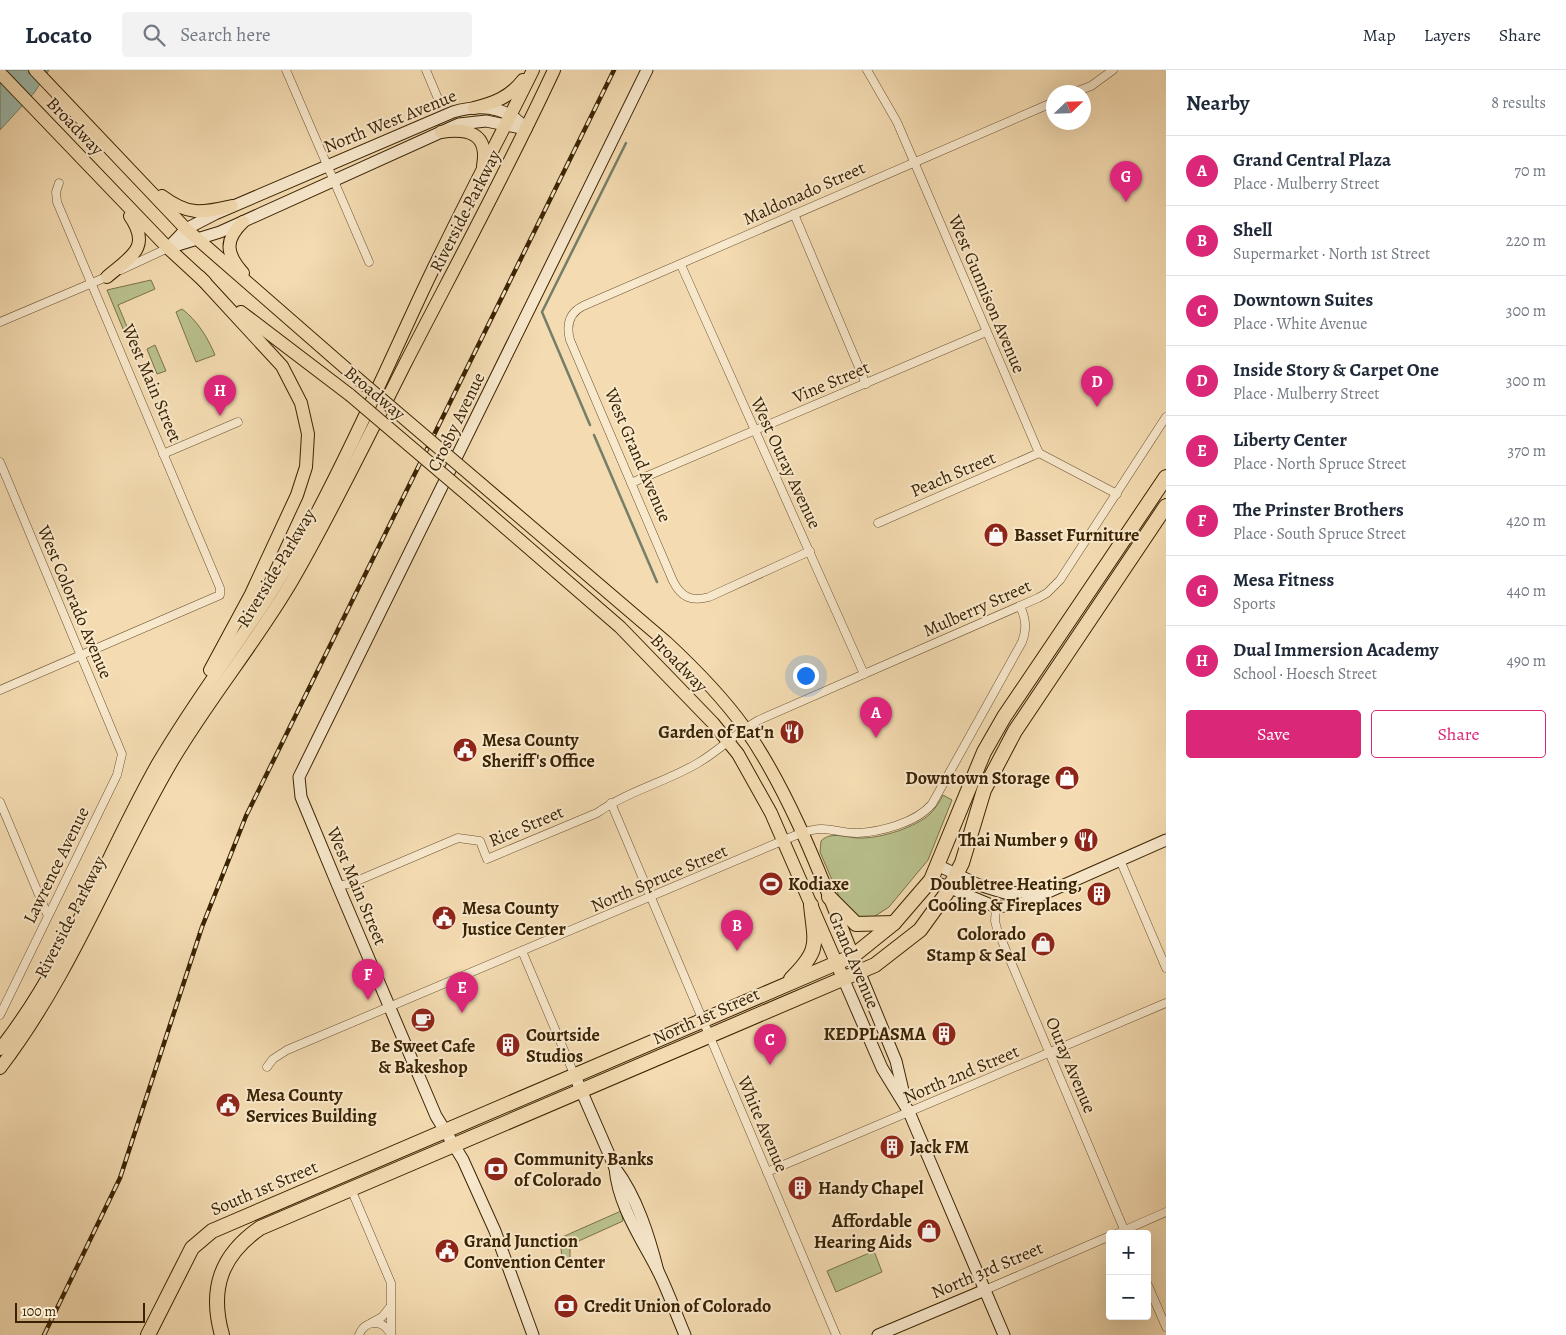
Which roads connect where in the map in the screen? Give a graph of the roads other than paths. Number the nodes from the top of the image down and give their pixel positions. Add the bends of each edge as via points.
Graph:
1 (35, 70) edge
2 (286, 70) edge
3 (426, 70) edge
4 (532, 70) edge
5 (554, 70) edge
6 (647, 70) edge
7 (867, 70) edge
8 (1114, 70) edge
9 (0, 73) edge
10 (1091, 86) edge
11 (439, 101) dead end
12 (1046, 105) edge
13 (474, 108) junction
14 (511, 114) junction
15 (505, 126) junction
16 (526, 129) junction
17 (440, 132) junction
18 (121, 160) junction
19 (914, 162) junction
20 (328, 165) junction
21 (483, 170) junction
22 (98, 174) junction
23 (334, 180) junction
24 (59, 183) dead end
25 (232, 206) junction
26 (794, 214) junction
27 (243, 222) junction
28 (186, 229) junction
29 (198, 240) junction
30 (168, 248) junction
31 (369, 262) dead end
32 (681, 265) junction
33 (107, 277) junction
34 (200, 277) junction
35 (92, 284) junction
36 (270, 303) junction
37 (570, 318) joint
38 (0, 322) edge
39 (986, 332) junction
40 (866, 384) junction
41 (1166, 417) edge
42 (238, 422) dead end
43 (754, 432) junction
44 (1039, 453) junction
45 (163, 454) junction
46 (0, 462) edge
47 (1166, 477) edge
48 (631, 483) junction
49 (1117, 494) junction
50 (1166, 506) edge
51 (878, 523) dead end
52 (810, 551) junction
53 (1020, 606) junction
54 (81, 655) junction
55 (864, 674) junction
56 (0, 690) edge
57 (744, 728) junction
58 (177, 731) junction
59 (728, 741) junction
60 (122, 754) joint
61 (299, 790) joint
62 (0, 802) edge
63 (611, 803) junction
64 (801, 833) junction
65 (1166, 840) edge
66 (783, 841) junction
67 (1120, 860) junction
68 (938, 865) junction
69 (957, 874) junction
70 (932, 880) junction
71 (338, 886) junction
72 (949, 888) junction
73 (1048, 891) junction
74 (829, 897) junction
75 (652, 898) junction
76 (811, 905) junction
77 (996, 907) junction
78 (48, 914) junction
79 (894, 923) junction
80 (522, 951) junction
81 (853, 956) junction
82 (836, 963) junction
83 (1166, 968) edge
84 (859, 971) junction
85 (843, 978) junction
86 (785, 985) junction
87 (1166, 1003) edge
88 (389, 1007) junction
89 (0, 1015) edge
90 (703, 1020) junction
91 (710, 1036) junction
92 (0, 1049) edge
93 (1050, 1053) junction
94 (268, 1067) dead end
95 (0, 1068) edge
96 (574, 1074) junction
97 (581, 1092) junction
98 (909, 1112) junction
99 (445, 1132) junction
100 (454, 1146) junction
101 (767, 1172) junction
102 (351, 1189) junction
103 (1166, 1212) edge
104 (1125, 1230) edge
105 (1130, 1230) edge
106 (1106, 1238) edge
107 (985, 1290) junction
108 (1151, 1292) edge
109 (390, 1307) junction
110 (371, 1323) junction
111 (1166, 1327) edge
112 (148, 1335) edge
113 (222, 1335) edge
114 (359, 1335) edge
115 (390, 1335) edge
116 (533, 1335) edge
117 (685, 1335) edge
118 (836, 1335) edge
119 (878, 1335) edge
120 (1004, 1335) edge

1 - 18 main road, Broadway
2 - 20 street
3 - 11 street
4 - 13 main road via 508,95
4 - 14 main road, Riverside Parkway
5 - 16 main road, Riverside Parkway
6 - 61 street, Crosby Avenue via 305,764 299,777
7 - 19 street, West Gunnison Avenue via 885,97
8 - 10 street
9 - 22 main road, Broadway
12 - 19 street, Maldonado Street
13 - 14 street, North West Avenue via 496,109
13 - 20 street, North West Avenue via 442,116
14 - 15 main road, Riverside Parkway
14 - 16 street
15 - 16 street, North West Avenue
15 - 17 street, North West Avenue via 478,121
15 - 21 main road, Riverside Parkway
16 - 95 main road, Riverside Parkway via 305,559 172,762 72,956 41,1010
17 - 21 main road via 462,130 478,138 484,153
17 - 23 street, North West Avenue
18 - 25 main road via 182,209 196,212
18 - 28 main road, Broadway
19 - 26 street, Maldonado Street
19 - 39 street, West Gunnison Avenue
20 - 23 street
20 - 25 street, North West Avenue
21 - 58 main road, Riverside Parkway via 304,538 270,596
22 - 30 main road, Broadway
22 - 33 main road via 128,213 140,236 136,252
23 - 27 street, North West Avenue
23 - 31 street
24 - 35 street, West Main Street via 57,202
25 - 28 street, North West Avenue
26 - 32 street, Maldonado Street
26 - 40 street
27 - 29 street, North West Avenue
27 - 36 main road via 232,235 229,246 233,260
28 - 29 main road, Broadway
28 - 30 street, North West Avenue
29 - 30 street, North West Avenue
29 - 36 main road, Broadway
30 - 33 street, North West Avenue
30 - 34 main road, Broadway
32 - 37 street, Maldonado Street via 577,309
32 - 43 street, West Ouray Avenue
33 - 35 street, North West Avenue
34 - 58 main road via 289,377 306,418 308,448 303,479 281,531 247,602
34 - 59 main road, Broadway, bridge via 350,395 620,627
35 - 38 street, North West Avenue
35 - 45 street, West Main Street
36 - 57 main road, Broadway, bridge via 692,666
37 - 48 street, West Grand Avenue via 567,332
39 - 40 street, Vine Street
39 - 44 street, West Gunnison Avenue
40 - 43 street, Vine Street
41 - 49 street, Mulberry Street
42 - 45 street
43 - 48 street, Vine Street
43 - 52 street, West Ouray Avenue
44 - 49 street
44 - 51 street, Peach Street
45 - 54 street, West Main Street via 220,588 220,595
46 - 54 street, West Colorado Avenue
47 - 68 highway, North 1st Street via 1004,717 984,752
48 - 52 street, West Grand Avenue via 677,588 692,599 709,597
49 - 53 street, Mulberry Street via 1060,580 1047,593
50 - 69 highway, North 1st Street via 1015,731 984,790
52 - 55 street, West Ouray Avenue
53 - 55 street, Mulberry Street
53 - 64 street, North Spruce Street via 1025,618 1022,642 930,807 889,828 860,833 818,828
54 - 56 street
54 - 60 street, West Colorado Avenue
55 - 57 street, Mulberry Street
57 - 59 street, Mulberry Street
57 - 64 main road via 778,782
58 - 92 main road, Riverside Parkway via 137,801 59,958
59 - 63 street, Rice Street via 698,763
59 - 66 main road, Grand Avenue via 761,792
60 - 78 street, Lawrence Avenue via 117,775
61 - 71 street, West Main Street
62 - 78 street
63 - 71 street, Rice Street via 597,813 487,860 480,841 458,838
63 - 75 street, White Avenue
64 - 66 street, North Spruce Street
64 - 74 main road
65 - 67 street
66 - 75 street, North Spruce Street
66 - 76 main road, Grand Avenue
67 - 73 street
67 - 83 street
68 - 69 street
68 - 70 highway, North 1st Street
69 - 72 highway, North 1st Street
69 - 73 street via 985,888 1005,893
70 - 72 street
70 - 79 highway, North 1st Street
71 - 88 street, West Main Street
72 - 77 street
72 - 84 highway, North 1st Street via 920,930 888,957
73 - 77 street via 1021,904
74 - 79 highway via 856,924
74 - 81 main road
75 - 80 street, North Spruce Street
75 - 90 street, White Avenue
76 - 82 main road, Grand Avenue
76 - 86 highway via 814,951
77 - 93 street, Ouray Avenue via 995,921
78 - 89 street, Lawrence Avenue
79 - 81 highway, North 1st Street
80 - 88 street, North Spruce Street
80 - 96 street
81 - 82 highway, North 1st Street
81 - 84 main road
82 - 85 main road, Grand Avenue
82 - 86 highway, North 1st Street
84 - 85 highway, North 1st Street
84 - 98 street, Grand Avenue via 896,1061
85 - 91 highway, North 1st Street
85 - 98 street, Grand Avenue via 882,1068
86 - 90 highway, North 1st Street
87 - 93 street, North 2nd Street
88 - 94 street, North Spruce Street via 287,1050 273,1059
88 - 99 street, West Main Street
90 - 91 street, White Avenue
90 - 96 highway, North 1st Street
91 - 97 highway, North 1st Street
91 - 101 street, White Avenue
93 - 98 street, North 2nd Street
93 - 104 street, Ouray Avenue
96 - 97 street
96 - 99 highway, North 1st Street
97 - 100 highway, North 1st Street
97 - 117 street via 615,1168 616,1184
98 - 101 street, North 2nd Street
98 - 107 street, Grand Avenue
99 - 100 street, West Main Street
99 - 112 highway, South 1st Street via 212,1231 192,1248
100 - 102 highway, South 1st Street
100 - 116 street, West Main Street via 464,1160 494,1231
101 - 118 street, White Avenue
102 - 109 street via 390,1279 393,1292
102 - 113 highway, South 1st Street via 260,1228 240,1242 224,1267 218,1285 217,1304
103 - 105 street
106 - 107 street, North 3rd Street
107 - 119 street, North 3rd Street
107 - 120 street, Grand Avenue
108 - 111 street
109 - 110 street
109 - 115 street
110 - 114 street
110 - 115 street via 383,1325

